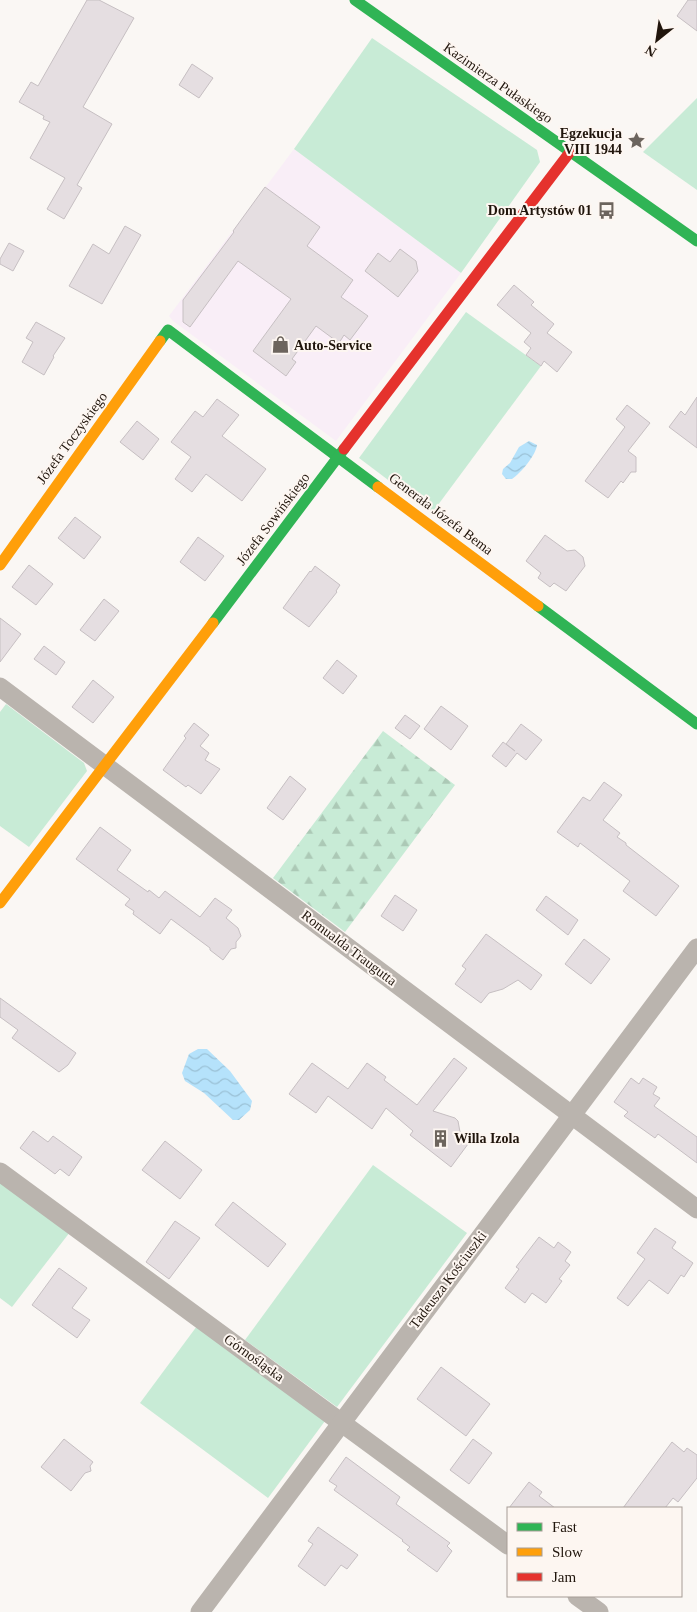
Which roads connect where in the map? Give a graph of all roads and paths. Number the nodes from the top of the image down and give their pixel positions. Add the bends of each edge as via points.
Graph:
1 (355, 0) edge
2 (570, 152) junction
3 (697, 241) edge
4 (168, 330) joint
5 (339, 457) junction
6 (0, 564) edge
7 (0, 687) edge
8 (697, 724) edge
9 (106, 766) junction
10 (0, 903) edge
11 (697, 948) edge
12 (572, 1115) junction
13 (0, 1172) edge
14 (697, 1209) edge
15 (342, 1422) junction
16 (507, 1544) edge
17 (578, 1597) edge
18 (200, 1612) edge
19 (599, 1612) edge

1 - 2 street, Kazimierza Pułaskiego
2 - 3 street, Kazimierza Pułaskiego
2 - 5 street, Józefa Sowińskiego
4 - 5 street, Generała Józefa Bema
4 - 6 street, Józefa Toczyskiego
5 - 8 street, Generała Józefa Bema
5 - 9 street, Józefa Sowińskiego
7 - 9 street, Romualda Traugutta
9 - 10 street, Józefa Sowińskiego
9 - 12 street, Romualda Traugutta
11 - 12 street, Tadeusza Kościuszki
12 - 14 street, Romualda Traugutta
12 - 15 street, Tadeusza Kościuszki
13 - 15 street, Górnośląska
15 - 16 street, Górnośląska
15 - 18 street, Tadeusza Kościuszki
17 - 19 street

